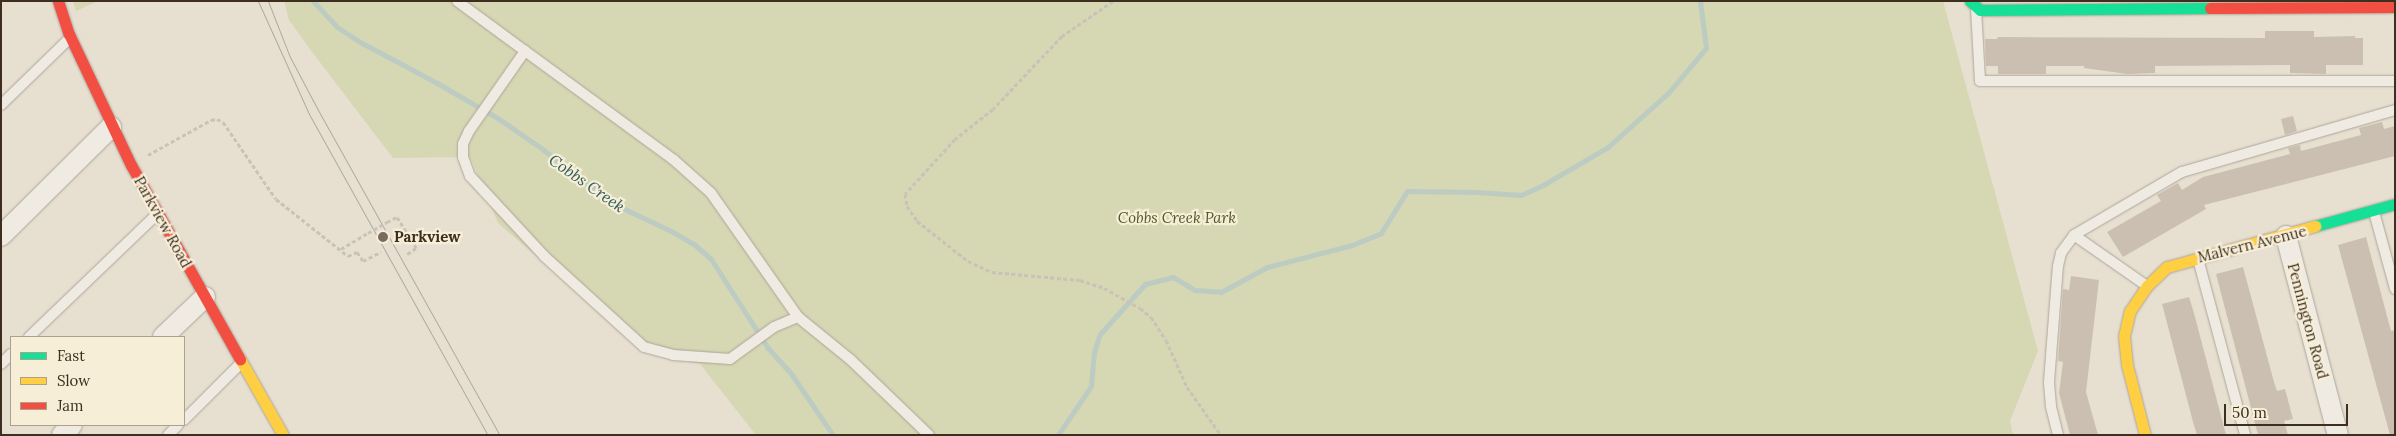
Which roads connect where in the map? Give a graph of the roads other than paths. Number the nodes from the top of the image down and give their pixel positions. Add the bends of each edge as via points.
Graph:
1 (58, 1) edge
2 (457, 1) edge
3 (1973, 3) edge
4 (2395, 7) edge
5 (70, 38) junction
6 (526, 51) junction
7 (2395, 81) edge
8 (1, 106) edge
9 (2395, 110) edge
10 (111, 127) junction
11 (2395, 204) edge
12 (2374, 211) junction
13 (158, 214) junction
14 (2074, 235) junction
15 (1, 236) edge
16 (2286, 236) junction
17 (2197, 258) junction
18 (2147, 286) junction
19 (2395, 288) edge
20 (205, 297) junction
21 (798, 317) junction
22 (30, 336) edge
23 (165, 336) edge
24 (10, 355) edge
25 (242, 363) junction
26 (1, 364) edge
27 (185, 419) edge
28 (71, 426) edge
29 (177, 426) edge
30 (62, 435) edge
31 (168, 435) edge
32 (283, 435) edge
33 (929, 435) edge
34 (2058, 435) edge
35 (2145, 435) edge
36 (2244, 435) edge
37 (2338, 435) edge

1 - 5 street, Parkview Road
2 - 6 lane
3 - 4 street via 1980,10
3 - 7 lane via 1980,81
5 - 8 lane
5 - 10 street, Parkview Road
6 - 21 lane via 674,160 711,193
6 - 21 lane via 494,92 470,131 463,144 463,157 470,176 544,256 644,347 673,355 730,359 774,328
9 - 14 lane via 2182,172
10 - 13 street, Parkview Road
10 - 15 street
11 - 12 street, Malvern Avenue
12 - 16 street, Malvern Avenue
12 - 19 lane
13 - 20 street, Parkview Road
13 - 22 lane
14 - 18 lane
14 - 34 lane via 2061,253 2058,266 2049,382
16 - 17 street, Malvern Avenue
16 - 37 street, Pennington Road
17 - 18 street, Malvern Avenue via 2168,267
17 - 36 lane
18 - 35 street, Malvern Avenue via 2129,314 2124,336 2127,366
20 - 23 street
20 - 25 street, Parkview Road
21 - 33 lane via 851,360
24 - 26 lane
25 - 27 lane
25 - 32 street, Parkview Road
28 - 30 street
29 - 31 lane

